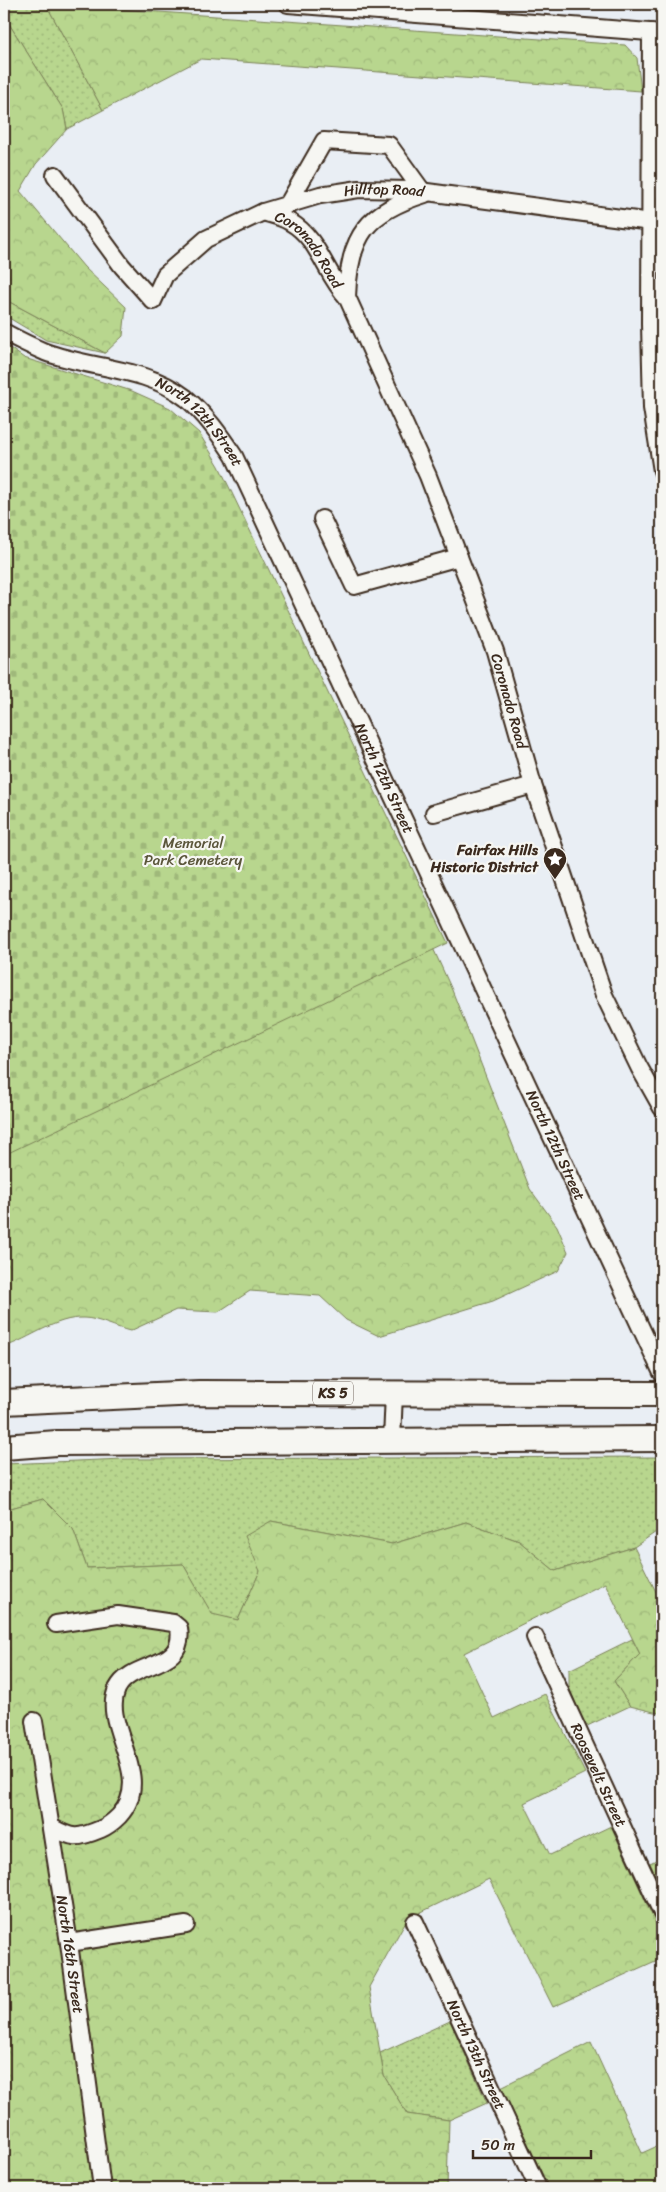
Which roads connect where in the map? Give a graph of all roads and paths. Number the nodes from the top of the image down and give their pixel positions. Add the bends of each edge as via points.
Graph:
1 (288, 4) edge
2 (657, 32) edge
3 (55, 175) dead end
4 (427, 192) junction
5 (288, 204) junction
6 (264, 212) junction
7 (651, 222) junction
8 (347, 297) junction
9 (4, 332) edge
10 (662, 471) edge
11 (322, 519) dead end
12 (459, 557) junction
13 (533, 784) junction
14 (434, 813) dead end
15 (662, 1108) edge
16 (662, 1373) edge
17 (394, 1393) junction
18 (662, 1394) edge
19 (4, 1402) edge
20 (662, 1439) edge
21 (392, 1440) junction
22 (4, 1447) edge
23 (56, 1624) dead end
24 (535, 1637) dead end
25 (34, 1721) dead end
26 (51, 1828) junction
27 (662, 1913) edge
28 (415, 1922) dead end
29 (186, 1925) dead end
30 (69, 1943) junction
31 (102, 2188) edge
32 (538, 2188) edge

1 - 2 street
2 - 7 street
3 - 6 street, Hilltop Road via 122,266 153,301 166,276 206,239
4 - 5 street, Hilltop Road via 359,189
4 - 5 street via 389,145 324,140
4 - 7 street, Hilltop Road
4 - 8 street, Coronado Road via 392,206 370,222 356,243 350,263
5 - 6 street, Hilltop Road
6 - 8 street, Coronado Road via 301,230
7 - 10 street via 652,408
8 - 12 street, Coronado Road via 428,476
9 - 16 street, North 12th Street via 46,352 126,371 163,386 185,398 214,425 234,456
11 - 12 street via 354,586
12 - 13 street, Coronado Road via 496,651
13 - 14 street
13 - 15 street, Coronado Road via 604,995
17 - 18 highway, KS 5
17 - 19 highway, KS 5 via 199,1393
17 - 21 street
20 - 21 highway
21 - 22 highway via 58,1443
23 - 26 street via 118,1615 173,1623 179,1628 181,1638 178,1650 127,1677 114,1696 116,1718 132,1780 124,1811 107,1826 76,1837 68,1837
24 - 27 street, Roosevelt Street
25 - 26 street, North 16th Street
26 - 30 street, North 16th Street
28 - 32 street, North 13th Street
29 - 30 street
30 - 31 street, North 16th Street

